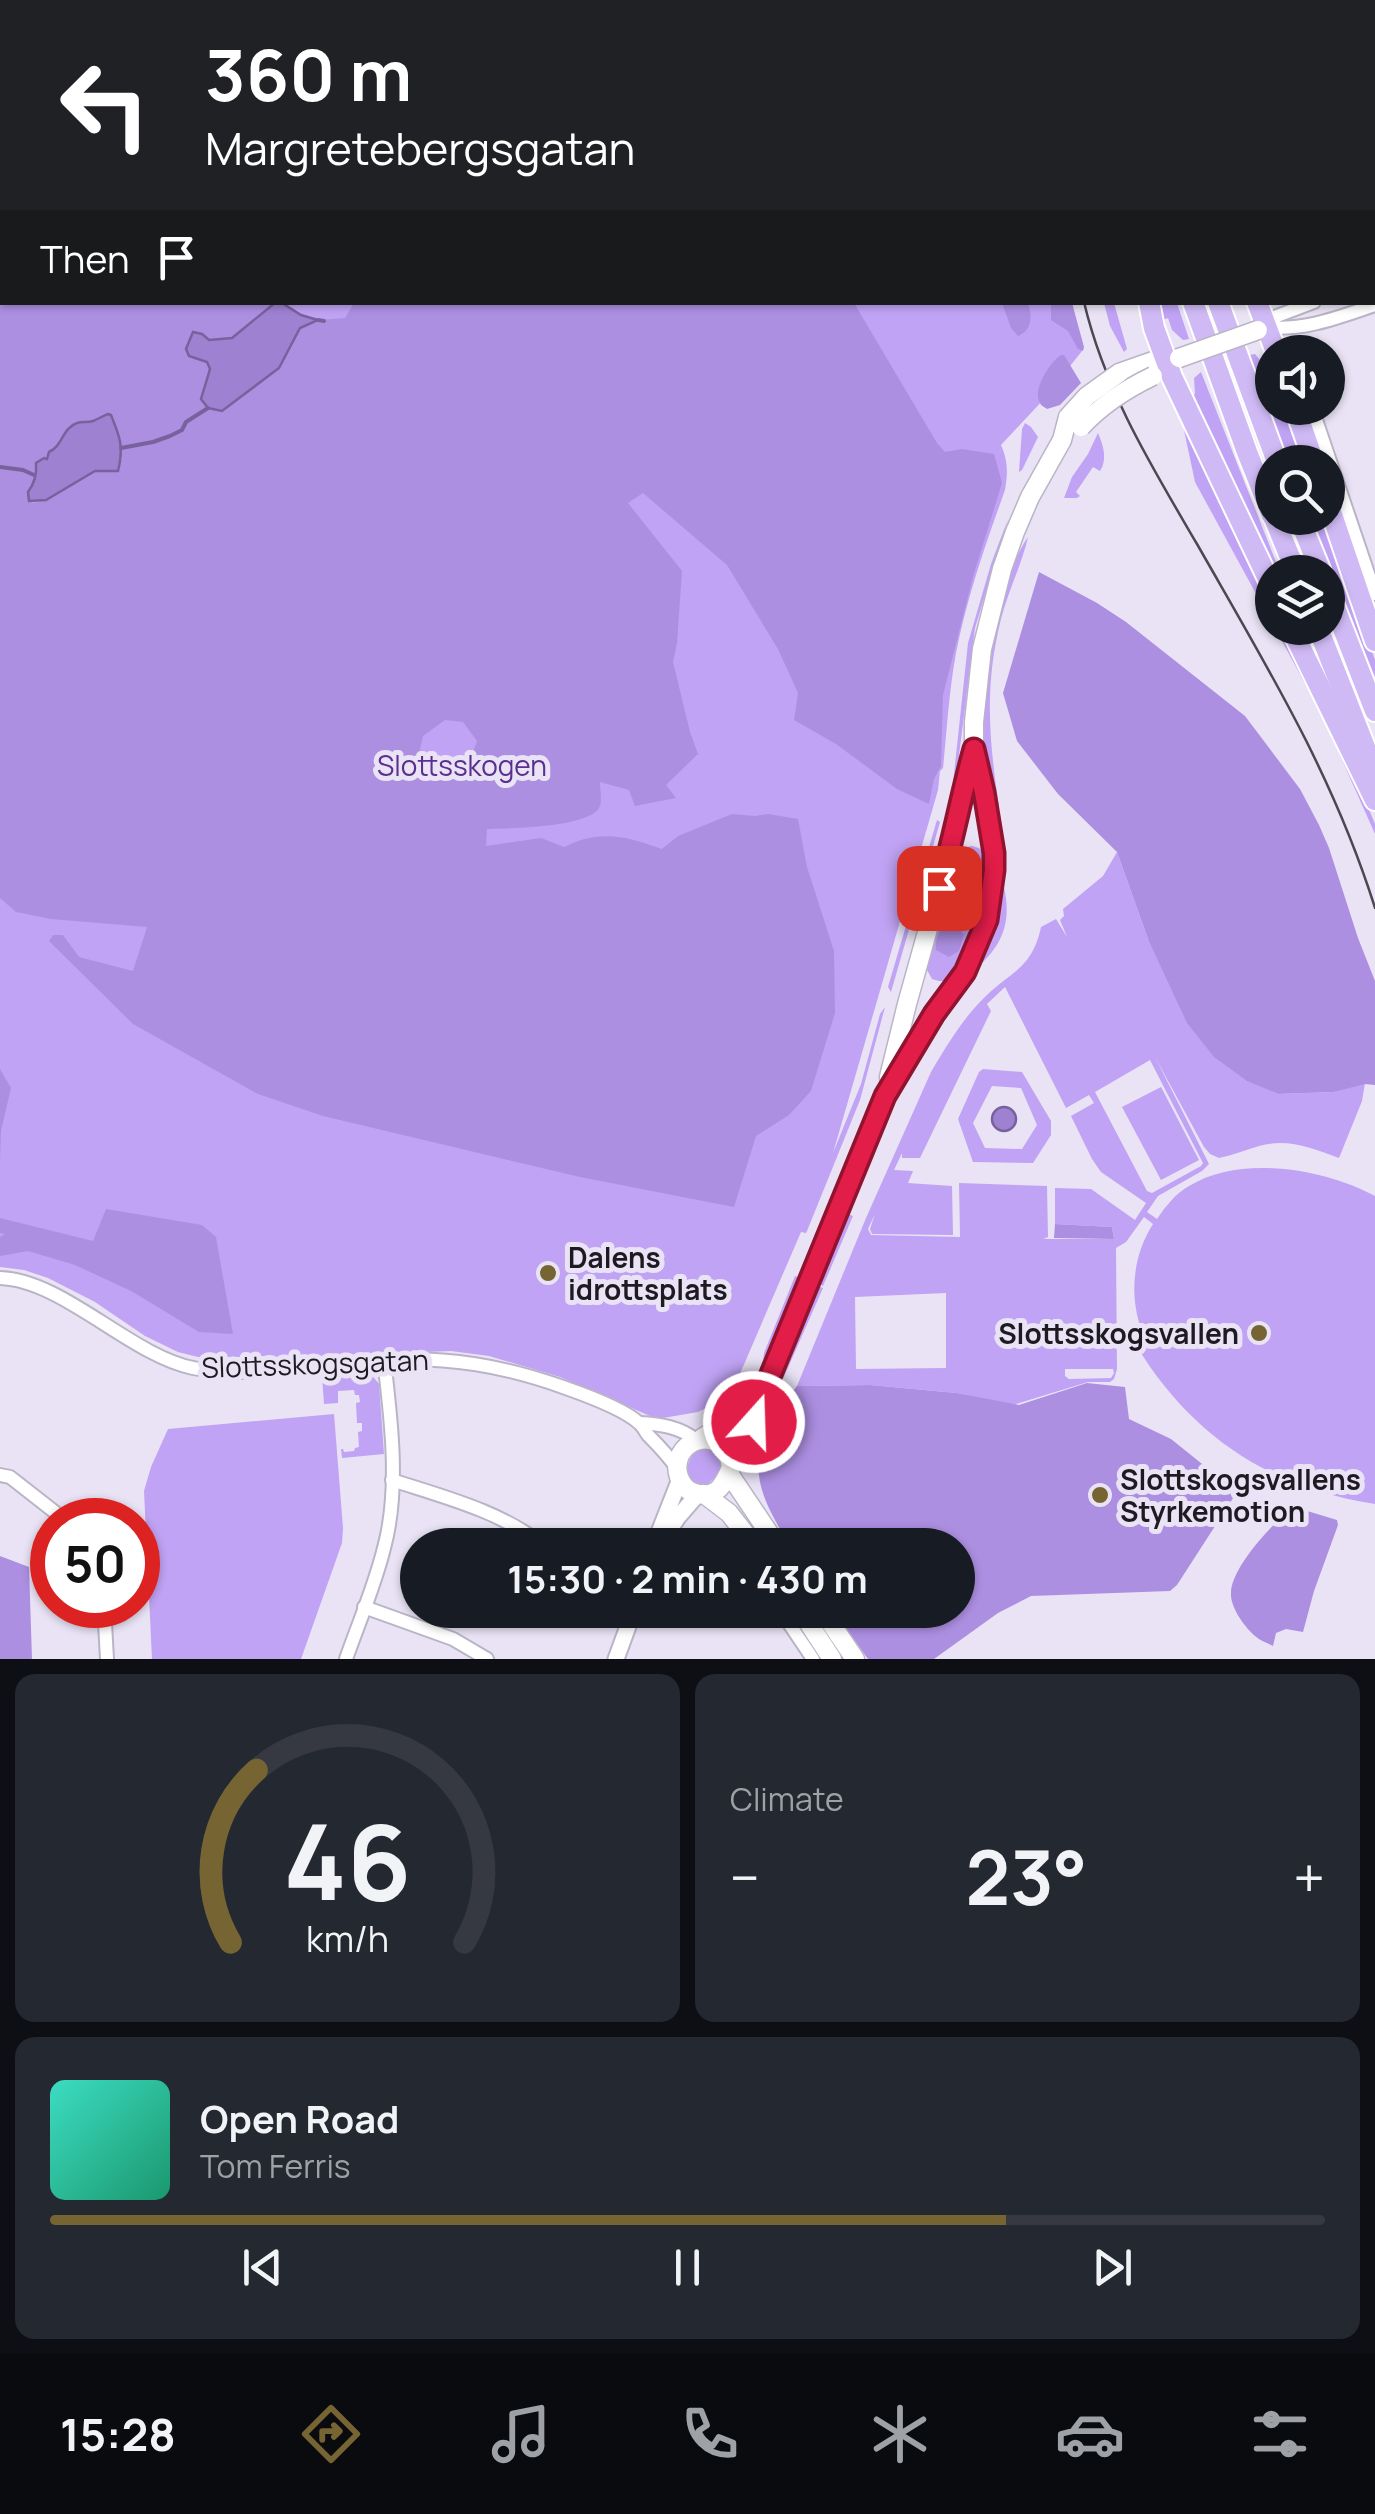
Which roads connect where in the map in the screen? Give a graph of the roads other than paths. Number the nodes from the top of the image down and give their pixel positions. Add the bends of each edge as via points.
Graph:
1 (1149, 305) edge
2 (1194, 305) edge
3 (1219, 305) edge
4 (1258, 305) edge
5 (1306, 305) edge
6 (1370, 305) edge
7 (1262, 328) junction
8 (1266, 335) edge
9 (1156, 363) junction
10 (1074, 422) junction
11 (1318, 425) edge
12 (1271, 445) edge
13 (1255, 470) edge
14 (1339, 535) edge
15 (1255, 555) edge
16 (1375, 594) edge
17 (1345, 634) edge
18 (1375, 641) edge
19 (1299, 645) edge
20 (1325, 645) edge
21 (1375, 711) edge
22 (974, 749) junction
23 (1375, 774) edge
24 (1375, 800) edge
25 (885, 1096) junction
26 (0, 1278) edge
27 (384, 1360) junction
28 (764, 1391) junction
29 (640, 1423) junction
30 (699, 1439) junction
31 (731, 1471) junction
32 (0, 1475) edge
33 (679, 1475) junction
34 (392, 1480) junction
35 (701, 1494) junction
36 (36, 1498) edge
37 (520, 1528) edge
38 (660, 1528) edge
39 (670, 1528) edge
40 (741, 1528) edge
41 (766, 1528) edge
42 (364, 1607) junction
43 (105, 1628) edge
44 (627, 1628) edge
45 (792, 1628) edge
46 (812, 1628) edge
47 (834, 1628) edge
48 (107, 1659) edge
49 (346, 1659) edge
50 (487, 1659) edge
51 (616, 1659) edge
52 (813, 1659) edge
53 (832, 1659) edge
54 (855, 1659) edge

1 - 9 main road
2 - 13 main road
3 - 12 main road
4 - 7 main road
5 - 7 street
6 - 7 street via 1313,326
7 - 8 main road
7 - 9 main road, bridge
9 - 10 main road, bridge
9 - 10 main road, bridge via 1119,372 1087,396
9 - 15 main road
10 - 22 main road via 1030,497 1004,563 978,679
11 - 16 street
14 - 18 main road
17 - 21 main road
19 - 24 main road
20 - 23 main road
22 - 25 main road
22 - 25 main road via 994,853 987,920 965,972
25 - 28 main road
26 - 27 street, Slottsskogsgatan via 48,1292 189,1367 248,1371
27 - 29 street, Slottsskogsgatan via 508,1369
27 - 34 street
28 - 30 main road
28 - 31 main road
29 - 30 street, Slottsskogsgatan
29 - 33 street, Slottsskogsgatan
30 - 31 main road via 726,1450
30 - 33 main road via 681,1455
31 - 35 main road via 718,1489
31 - 41 main road
32 - 36 street
33 - 35 main road via 684,1487
33 - 38 street
34 - 37 street
34 - 42 street via 385,1547
35 - 39 street
35 - 40 main road
42 - 49 street
42 - 50 street via 454,1638
43 - 48 street
44 - 51 street
45 - 52 street
46 - 53 main road
47 - 54 main road

